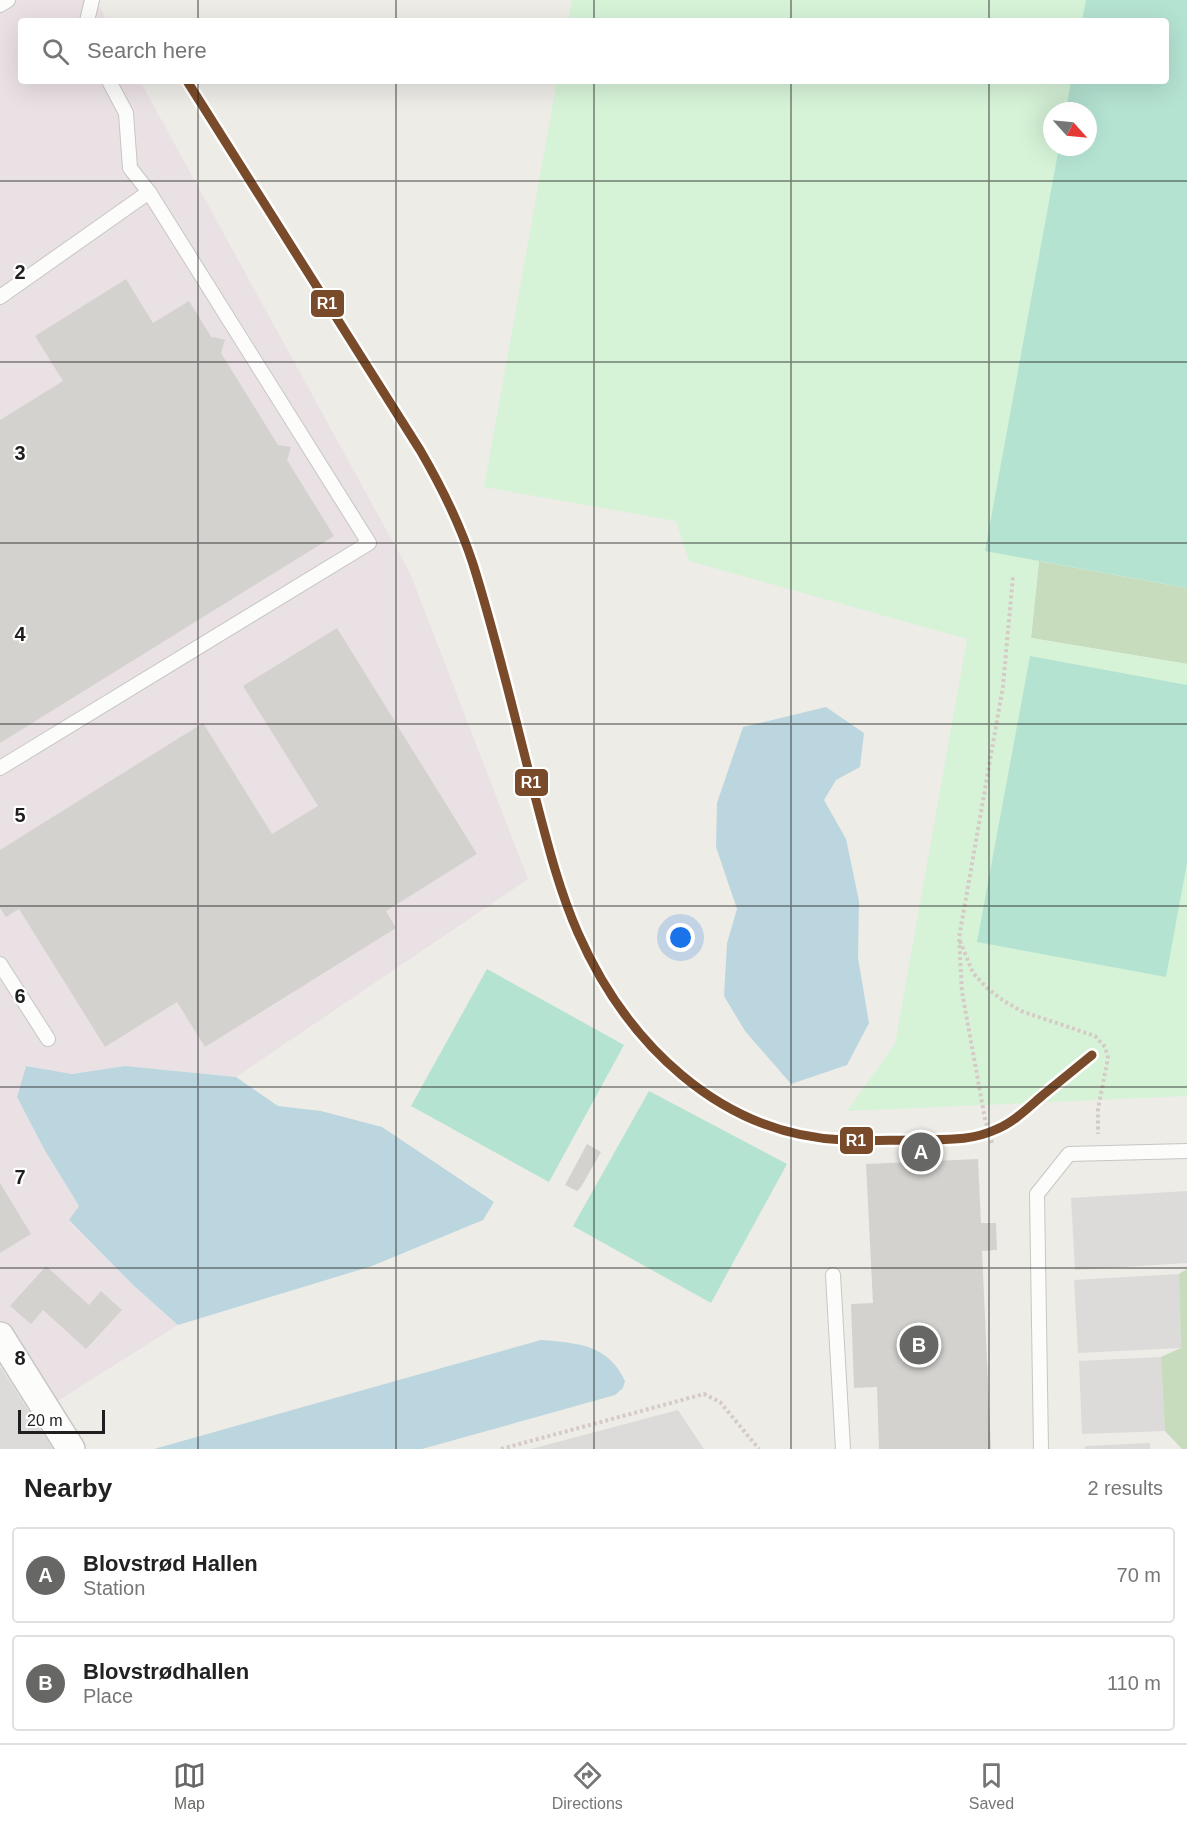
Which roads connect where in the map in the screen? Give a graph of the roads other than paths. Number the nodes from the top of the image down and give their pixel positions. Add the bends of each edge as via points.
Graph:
1 (8, 0) edge
2 (92, 0) edge
3 (0, 5) edge
4 (88, 18) edge
5 (111, 84) edge
6 (149, 192) junction
7 (0, 297) edge
8 (0, 768) edge
9 (0, 964) edge
10 (48, 1039) dead end
11 (1187, 1151) edge
12 (833, 1275) dead end
13 (0, 1336) edge
14 (71, 1449) edge
15 (843, 1449) edge
16 (1041, 1449) edge

1 - 3 lane
2 - 4 lane
5 - 6 lane via 126,113 130,168
6 - 7 lane
6 - 8 lane via 369,543
9 - 10 lane
11 - 16 lane via 1069,1154 1037,1194
12 - 15 lane
13 - 14 street

